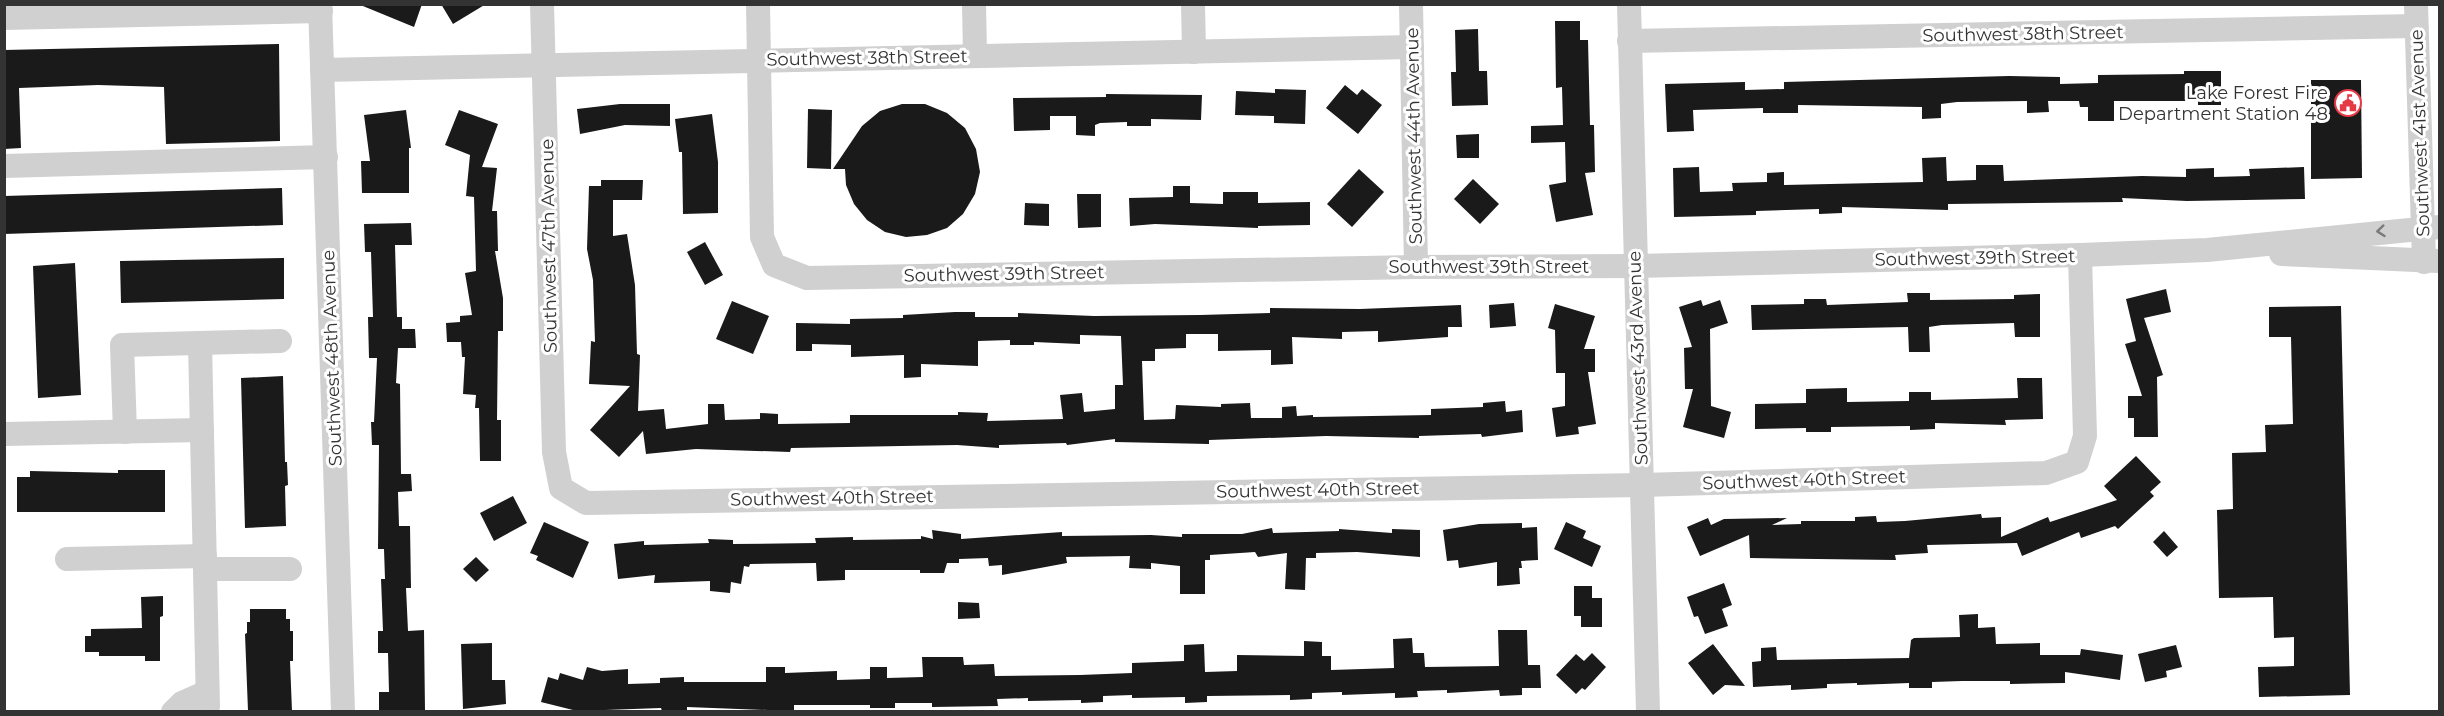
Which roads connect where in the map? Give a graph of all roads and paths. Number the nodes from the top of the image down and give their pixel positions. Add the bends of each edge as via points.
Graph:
1 (542, 4) edge
2 (758, 4) edge
3 (974, 4) edge
4 (1193, 4) edge
5 (1412, 4) edge
6 (1629, 4) edge
7 (321, 8) edge
8 (2416, 15) edge
9 (4, 18) edge
10 (1629, 41) junction
11 (1412, 47) junction
12 (1194, 52) junction
13 (975, 55) junction
14 (759, 60) junction
15 (544, 64) junction
16 (322, 70) junction
17 (326, 157) junction
18 (4, 166) edge
19 (2431, 227) edge
20 (2207, 250) junction
21 (2080, 255) junction
22 (2432, 262) edge
23 (1636, 266) junction
24 (1416, 267) junction
25 (280, 341) dead end
26 (200, 343) junction
27 (202, 430) junction
28 (125, 432) junction
29 (4, 434) edge
30 (1642, 485) junction
31 (561, 488) joint
32 (67, 559) dead end
33 (205, 563) junction
34 (290, 568) dead end
35 (206, 702) edge
36 (172, 711) edge
37 (344, 711) edge
38 (1648, 711) edge

1 - 15 street, Southwest 47th Avenue
2 - 14 street
3 - 13 street
4 - 12 street
5 - 11 street, Southwest 44th Avenue
6 - 10 street, Southwest 43rd Avenue
7 - 9 street
7 - 16 street, Southwest 48th Avenue
8 - 10 street, Southwest 38th Street
8 - 19 street, Southwest 41st Avenue
10 - 23 street, Southwest 43rd Avenue
11 - 12 street, Southwest 38th Street
11 - 24 street, Southwest 44th Avenue
12 - 13 street, Southwest 38th Street
13 - 14 street, Southwest 38th Street
14 - 15 street, Southwest 38th Street
14 - 24 street, Southwest 39th Street via 762,237 774,265 807,278
15 - 16 street, Southwest 38th Street
15 - 31 street, Southwest 47th Avenue via 554,452
16 - 17 street, Southwest 48th Avenue
17 - 18 street
17 - 37 street, Southwest 48th Avenue
19 -> 20 street, Southwest 39th Street
19 - 22 street, Southwest 41st Avenue
20 - 21 street, Southwest 39th Street
20 - 22 street, Southwest 39th Street
21 - 23 street, Southwest 39th Street
21 - 30 street, Southwest 40th Street via 2085,436 2077,462 2046,473
23 - 24 street, Southwest 39th Street
23 - 30 street, Southwest 43rd Avenue
25 - 26 street
26 - 27 street
26 - 28 street via 122,345
27 - 28 street
27 - 33 street
28 - 29 street
30 - 31 street, Southwest 40th Street via 586,502
30 - 38 street, Southwest 43rd Avenue
32 - 33 street
33 - 34 street
33 - 35 street
35 - 36 street via 182,703

